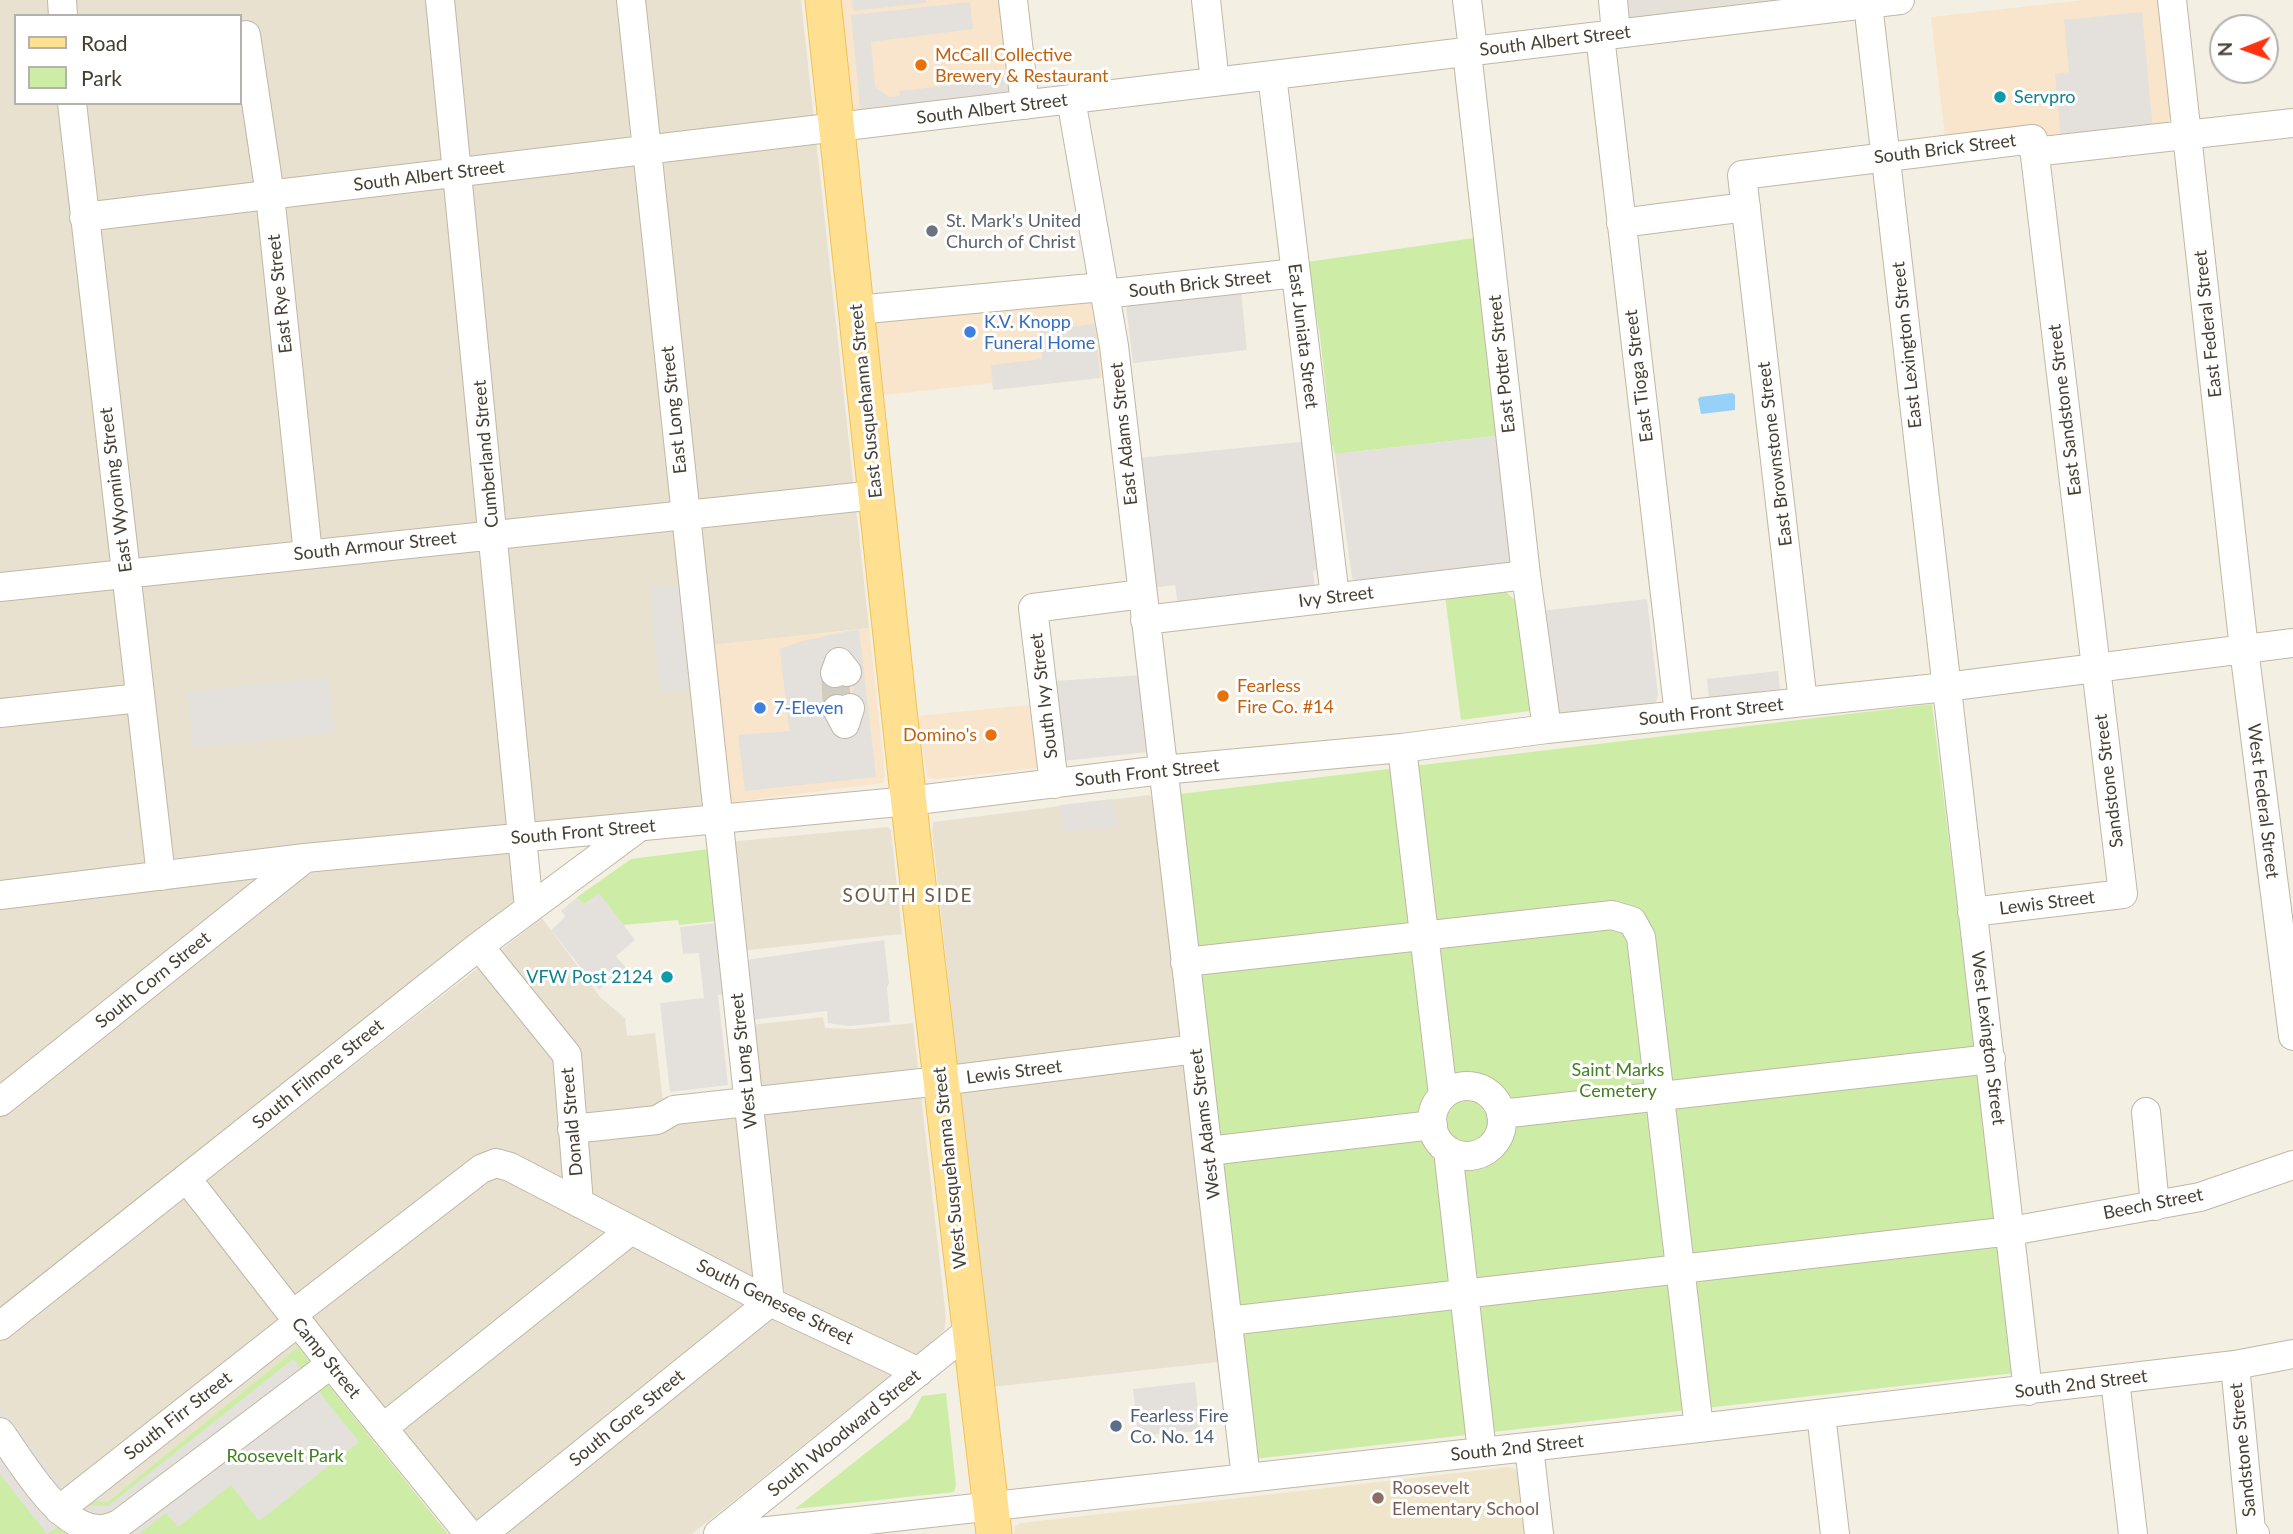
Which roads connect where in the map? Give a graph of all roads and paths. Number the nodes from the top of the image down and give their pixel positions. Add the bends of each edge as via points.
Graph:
1 (440, 0) edge
2 (631, 0) edge
3 (822, 0) edge
4 (1013, 0) edge
5 (1206, 0) edge
6 (1467, 0) edge
7 (1613, 0) edge
8 (1900, 0) edge
9 (2172, 0) edge
10 (1868, 4) junction
11 (246, 35) dead end
12 (1608, 35) junction
13 (1467, 52) junction
14 (1272, 75) junction
15 (1215, 82) junction
16 (1071, 99) junction
17 (72, 105) edge
18 (1025, 105) junction
19 (2293, 123) edge
20 (837, 127) junction
21 (2187, 135) junction
22 (647, 150) junction
23 (2034, 152) junction
24 (1886, 155) junction
25 (459, 172) junction
26 (270, 195) junction
27 (1746, 207) junction
28 (84, 217) junction
29 (1621, 223) junction
30 (1296, 273) junction
31 (1103, 291) junction
32 (856, 310) junction
33 (876, 495) junction
34 (685, 514) junction
35 (493, 534) junction
36 (308, 554) junction
37 (126, 573) junction
38 (1526, 575) junction
39 (0, 587) edge
40 (1335, 597) junction
41 (1143, 607) junction
42 (1033, 608) joint
43 (2293, 643) edge
44 (2244, 649) junction
45 (2096, 667) junction
46 (1946, 687) junction
47 (141, 698) junction
48 (1803, 702) junction
49 (0, 713) edge
50 (1679, 715) junction
51 (1547, 729) junction
52 (1402, 748) junction
53 (1162, 770) junction
54 (1054, 783) junction
55 (909, 801) junction
56 (718, 820) junction
57 (639, 827) junction
58 (523, 838) junction
59 (305, 858) junction
60 (162, 876) junction
61 (2123, 894) joint
62 (0, 895) edge
63 (529, 908) junction
64 (1972, 912) junction
65 (1424, 936) junction
66 (479, 946) junction
67 (1185, 962) junction
68 (2293, 1036) edge
69 (1196, 1049) junction
70 (1991, 1059) junction
71 (940, 1081) junction
72 (1443, 1095) junction
73 (1659, 1098) junction
74 (0, 1102) edge
75 (749, 1102) junction
76 (2146, 1112) dead end
77 (1501, 1114) junction
78 (1433, 1125) junction
79 (572, 1129) junction
80 (1448, 1150) junction
81 (1208, 1151) junction
82 (496, 1163) joint
83 (2293, 1166) edge
84 (187, 1179) junction
85 (579, 1203) junction
86 (2155, 1206) junction
87 (631, 1230) junction
88 (2011, 1231) junction
89 (1679, 1269) junction
90 (1465, 1294) junction
91 (770, 1301) junction
92 (295, 1318) junction
93 (1228, 1321) junction
94 (0, 1326) edge
95 (969, 1331) junction
96 (2293, 1354) edge
97 (331, 1364) junction
98 (2235, 1365) junction
99 (919, 1372) junction
100 (2115, 1380) junction
101 (2028, 1391) junction
102 (1821, 1415) junction
103 (383, 1428) junction
104 (1699, 1428) junction
105 (0, 1432) edge
106 (1529, 1447) junction
107 (1482, 1452) junction
108 (1246, 1478) junction
109 (58, 1510) junction
110 (992, 1520) edge
111 (469, 1534) edge
112 (483, 1534) edge
113 (718, 1534) edge
114 (741, 1534) edge
115 (1539, 1534) edge
116 (1835, 1534) edge
117 (2133, 1534) edge
118 (2255, 1534) edge

1 - 25 street, Cumberland Street
2 - 22 street, East Long Street
3 - 20 main road, East Susquehanna Street
4 - 18 street
5 - 15 street
6 - 13 street, East Potter Street via 1472,41
7 - 12 street, East Tioga Street
8 - 10 street, South Albert Street
9 - 21 street, East Federal Street
10 - 12 street, South Albert Street
10 - 24 street, East Lexington Street
11 - 26 street, East Rye Street
12 - 13 street, South Albert Street
12 - 29 street, East Tioga Street
13 - 14 street, South Albert Street
13 - 38 street, East Potter Street
14 - 15 street, South Albert Street
14 - 30 street, East Juniata Street
15 - 16 street, South Albert Street
16 - 18 street, South Albert Street
16 - 31 street, East Adams Street
17 - 28 street, East Wyoming Street
18 - 20 street, South Albert Street
19 - 21 street, South Brick Street
20 - 22 street, South Albert Street
20 - 32 main road, East Susquehanna Street
21 - 23 street, South Brick Street
21 - 44 street, East Federal Street
22 - 25 street, South Albert Street
22 - 34 street, East Long Street
23 - 24 street, South Brick Street via 2033,139
23 - 45 street, East Sandstone Street
24 - 27 street, South Brick Street via 1742,174
24 - 46 street, East Lexington Street
25 - 26 street, South Albert Street
25 - 35 street, Cumberland Street
26 - 28 street, South Albert Street
26 - 36 street, East Rye Street
27 - 29 street
27 - 48 street, East Brownstone Street
28 - 37 street, East Wyoming Street
29 - 50 street, East Tioga Street
30 - 31 street, South Brick Street
30 - 40 street, East Juniata Street
31 - 32 street, South Brick Street
31 - 41 street, East Adams Street via 1114,346
32 - 33 main road, East Susquehanna Street
33 - 34 street, South Armour Street
33 - 55 main road, East Susquehanna Street
34 - 35 street, South Armour Street
34 - 56 street, East Long Street
35 - 36 street, South Armour Street
35 - 58 street, Cumberland Street
36 - 37 street, South Armour Street
37 - 39 street, South Armour Street
37 - 47 street, East Wyoming Street
38 - 40 street, Ivy Street
38 - 51 street, East Potter Street
40 - 41 street, Ivy Street
41 - 42 street, Ivy Street
41 - 53 street, East Adams Street
42 - 54 street, South Ivy Street
43 - 44 street, South Front Street
44 - 45 street, South Front Street
44 - 68 street, West Federal Street
45 - 46 street, South Front Street
45 - 61 street, Sandstone Street
46 - 48 street, South Front Street
46 - 64 street, West Lexington Street
47 - 49 street
47 - 60 street, East Wyoming Street
48 - 50 street, South Front Street
50 - 51 street, South Front Street
51 - 52 street, South Front Street
52 - 53 street, South Front Street
52 - 65 street
53 - 54 street, South Front Street
53 - 67 street, West Adams Street
54 - 55 street, South Front Street
55 - 56 street, South Front Street
55 - 71 main road, West Susquehanna Street
56 - 57 street, South Front Street
56 - 75 street, West Long Street
57 - 58 street, South Front Street
57 - 63 street, South Filmore Street
58 - 59 street, South Front Street
58 - 63 street, Cumberland Street
59 - 60 street, South Front Street
59 - 74 street, South Corn Street
60 - 62 street, South Front Street
61 - 64 street, Lewis Street
63 - 66 street, South Filmore Street
64 - 70 street, West Lexington Street
65 - 67 street
65 - 72 street
65 - 73 street via 1612,915 1632,921 1641,937
66 - 79 street, Donald Street via 567,1055
66 - 84 street, South Filmore Street
67 - 69 street, West Adams Street
69 - 71 street, Lewis Street
69 - 81 street, West Adams Street
70 - 73 street
70 - 88 street, West Lexington Street
71 - 75 street, Lewis Street
71 - 95 main road, West Susquehanna Street
72 - 77 street via 1458,1087 1480,1088 1490,1094
72 - 78 street via 1434,1109
73 - 77 street
73 - 89 street
75 - 79 street, Lewis Street via 674,1110 657,1120
75 - 91 street, West Long Street
76 - 86 street
77 - 80 street via 1498,1137 1481,1153 1458,1155
78 - 80 street via 1439,1142
78 - 81 street
79 - 85 street, Donald Street
80 - 90 street
81 - 93 street, West Adams Street
82 - 85 street, South Genesee Street
82 - 92 street, South Firr Street via 481,1169
83 - 86 street, Beech Street via 2200,1197
84 - 92 street, Camp Street
84 - 94 street, South Filmore Street
85 - 87 street, South Genesee Street
86 - 88 street, Beech Street
87 - 91 street, South Genesee Street
87 - 103 street
88 - 89 street, Beech Street
88 - 101 street, West Lexington Street
89 - 90 street, Beech Street
89 - 104 street
90 - 93 street, Beech Street
90 - 107 street
91 - 99 street, South Genesee Street
91 - 112 street, South Gore Street
92 - 97 street, Camp Street
92 - 109 street, South Firr Street
93 - 108 street, West Adams Street
95 - 99 street, South Woodward Street
95 - 110 main road, West Susquehanna Street
96 - 98 street, South 2nd Street
97 - 103 street, Camp Street
97 - 109 street via 119,1524 100,1530 83,1526
98 - 100 street, South 2nd Street
98 - 118 street, Sandstone Street via 2251,1530
99 - 113 street, South Woodward Street
100 - 101 street, South 2nd Street
100 - 117 street
101 - 102 street, South 2nd Street
102 - 104 street, South 2nd Street
102 - 116 street
103 - 111 street, Camp Street
104 - 106 street, South 2nd Street
105 - 109 street
106 - 107 street, South 2nd Street
106 - 115 street
107 - 108 street, South 2nd Street
108 - 110 street, South 2nd Street
110 - 114 street, South 2nd Street

